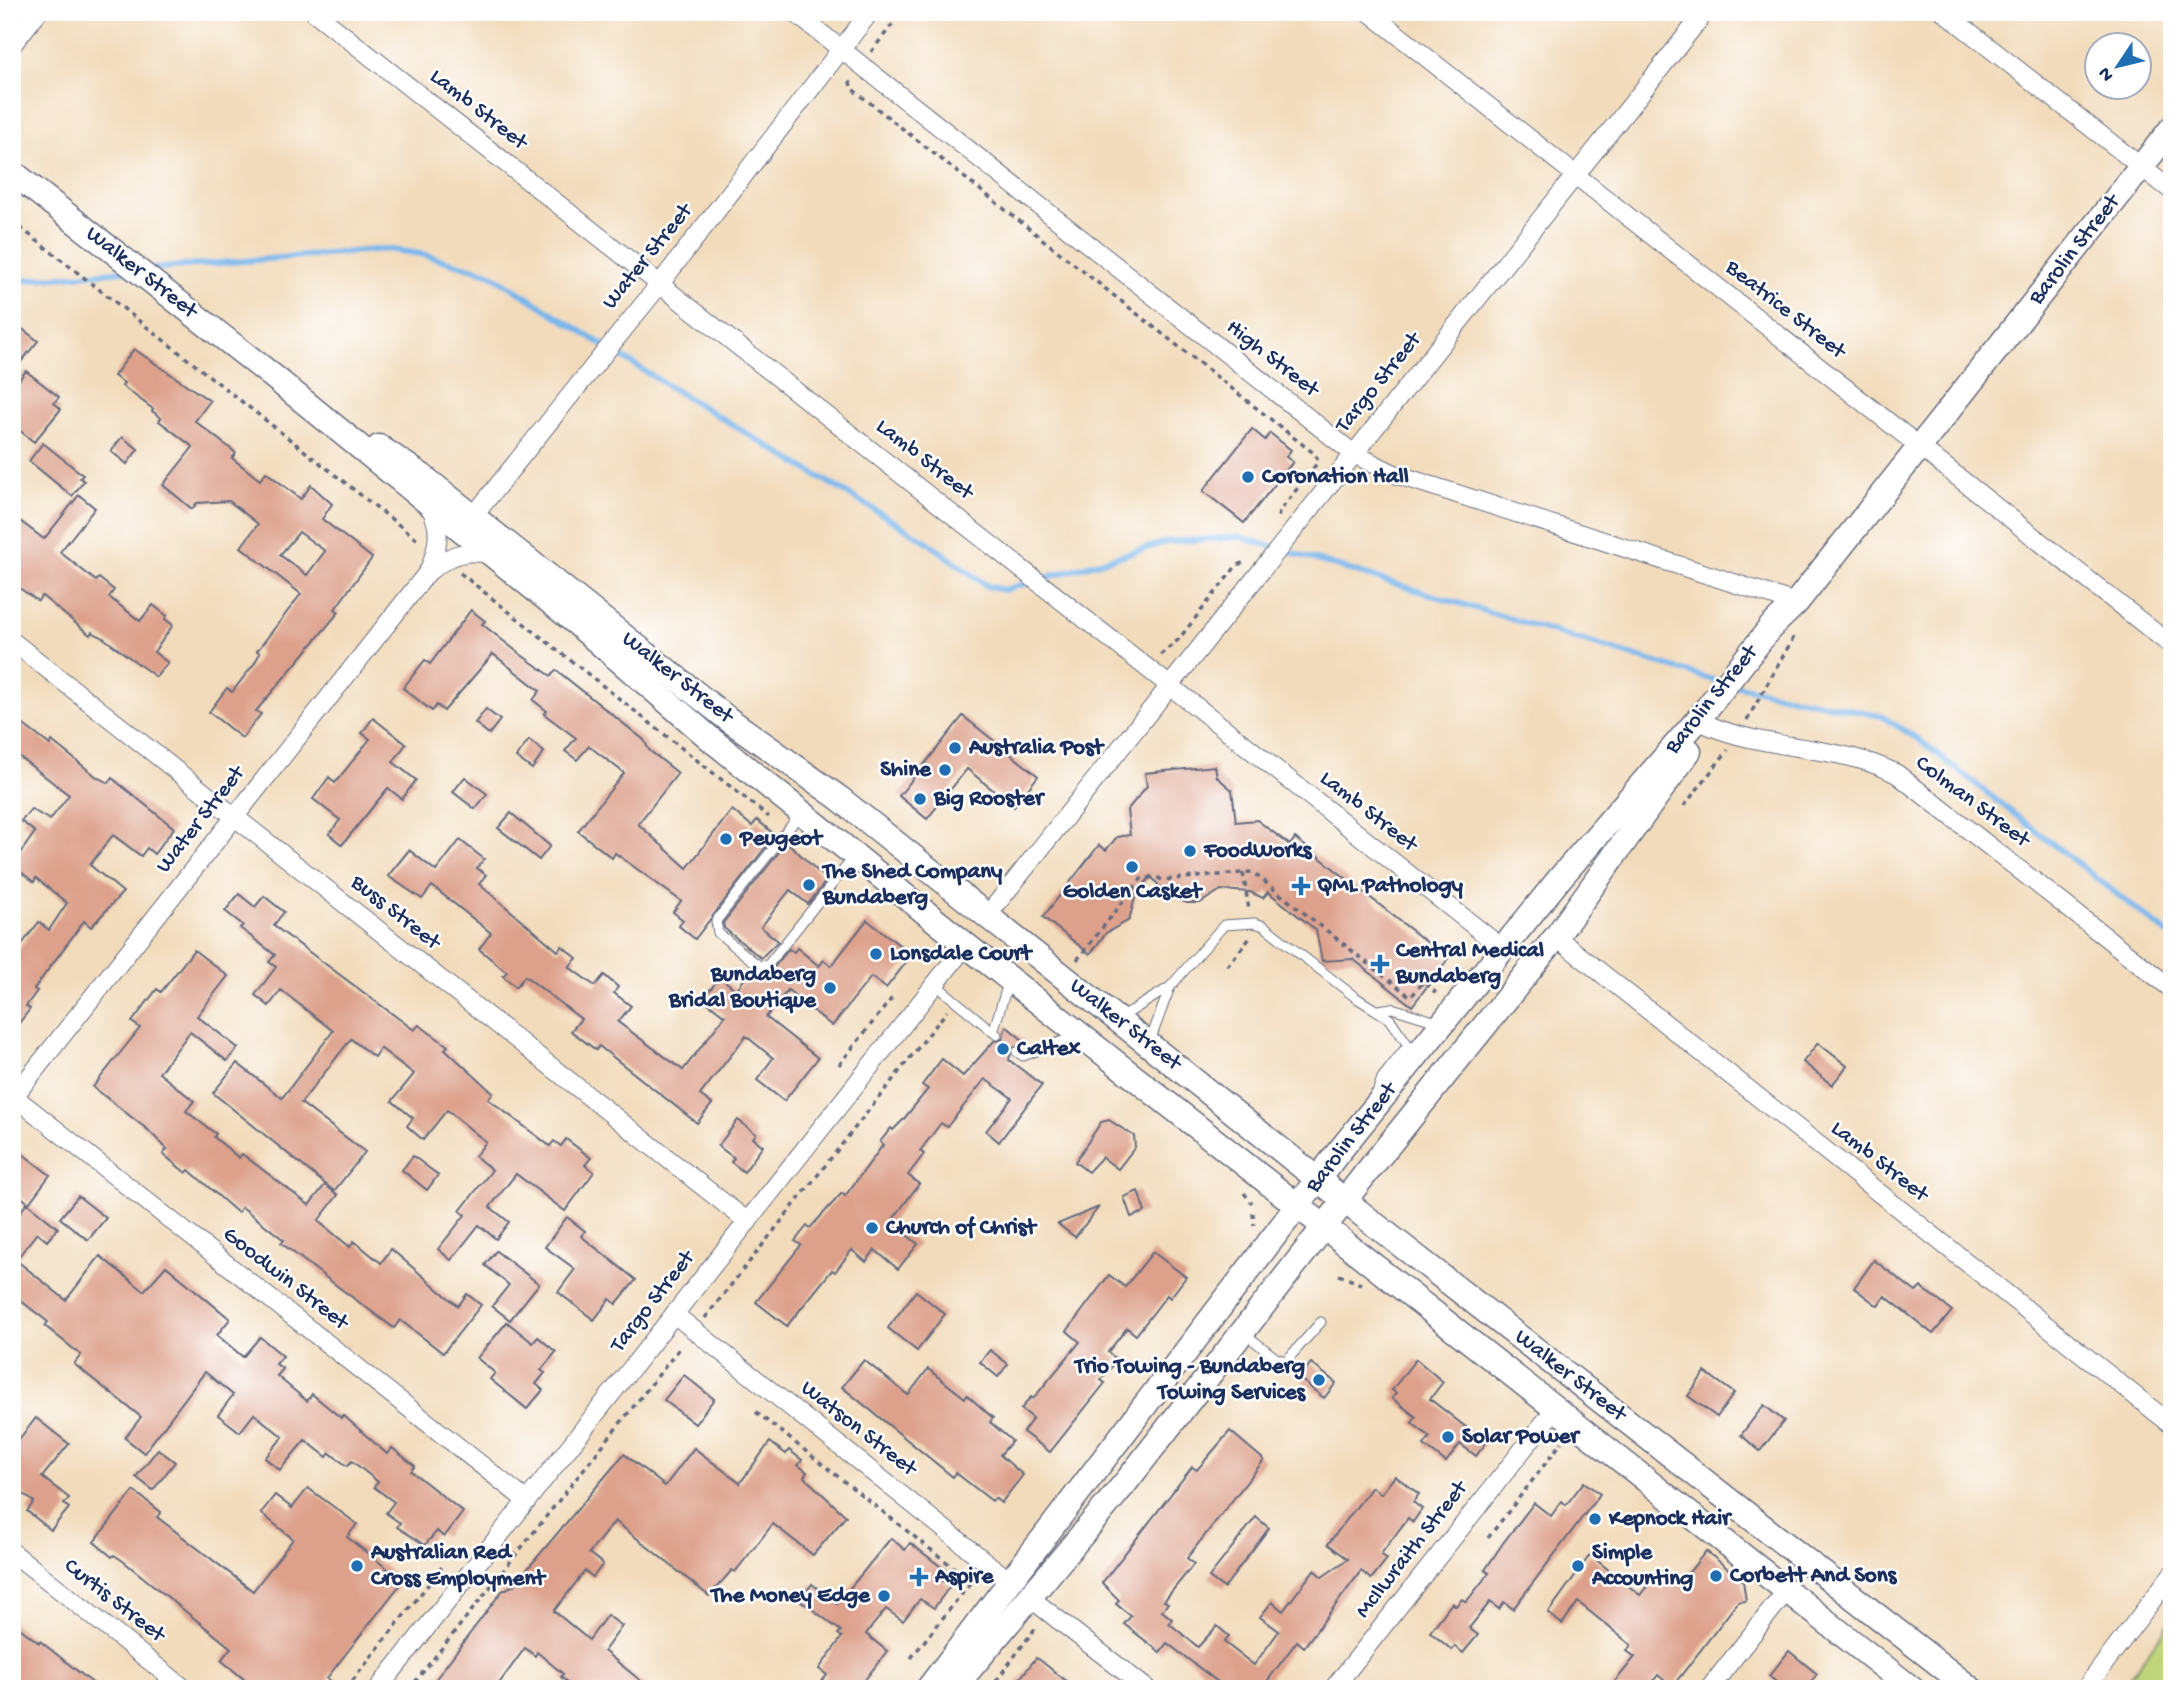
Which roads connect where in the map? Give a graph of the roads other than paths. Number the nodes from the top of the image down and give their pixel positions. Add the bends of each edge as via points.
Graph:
1 (38, 12) edge
2 (314, 12) edge
3 (794, 12) edge
4 (870, 12) edge
5 (1369, 12) edge
6 (1705, 12) edge
7 (1944, 12) edge
8 (12, 45) edge
9 (841, 49) junction
10 (2172, 128) edge
11 (2141, 167) junction
12 (12, 172) edge
13 (1577, 176) junction
14 (2172, 191) edge
15 (659, 285) junction
16 (270, 374) junction
17 (1919, 447) junction
18 (1354, 454) junction
19 (427, 504) junction
20 (467, 524) junction
21 (492, 555) junction
22 (428, 572) junction
23 (1796, 603) junction
24 (12, 641) edge
25 (2172, 646) edge
26 (1171, 687) junction
27 (1720, 700) junction
28 (1708, 725) junction
29 (234, 818) junction
30 (794, 822) junction
31 (875, 828) junction
32 (1617, 849) junction
33 (855, 854) junction
34 (987, 916) junction
35 (1556, 937) junction
36 (966, 945) junction
37 (1502, 948) junction
38 (1010, 979) junction
39 (935, 984) junction
40 (1170, 987) junction
41 (2172, 989) edge
42 (1378, 1010) junction
43 (1118, 1020) junction
44 (1441, 1023) junction
45 (1087, 1039) junction
46 (1149, 1044) junction
47 (1017, 1052) dead end
48 (13, 1097) edge
49 (1369, 1115) junction
50 (1318, 1179) junction
51 (1345, 1201) junction
52 (1299, 1206) junction
53 (748, 1222) junction
54 (1325, 1228) junction
55 (674, 1314) junction
56 (1321, 1322) dead end
57 (1244, 1333) junction
58 (1555, 1409) junction
59 (2172, 1425) edge
60 (527, 1501) junction
61 (12, 1552) edge
62 (2172, 1574) edge
63 (1020, 1590) junction
64 (1787, 1590) junction
65 (381, 1688) edge
66 (185, 1689) edge
67 (928, 1689) edge
68 (953, 1689) edge
69 (1147, 1689) edge
70 (1333, 1689) edge
71 (1709, 1689) edge
72 (1912, 1689) edge
73 (1971, 1689) edge
74 (2085, 1689) edge

1 - 8 street
2 - 15 street, Lamb Street
3 - 9 street, High Street
4 - 9 street, Water Street
5 - 13 street, Beatrice Street
6 - 13 street, Targo Street
7 - 11 street
9 - 15 street, Water Street
9 - 18 street, High Street
10 - 11 main road, Barolin Street
11 - 14 street
11 - 17 main road, Barolin Street
12 - 16 main road, Walker Street
13 - 17 street, Beatrice Street
13 - 18 street, Targo Street
15 - 20 street, Water Street
15 - 26 street, Lamb Street
16 - 19 main road, Walker Street
16 - 20 main road, Walker Street via 422,476
17 - 23 main road, Barolin Street
17 - 25 street, Beatrice Street
18 - 23 street, High Street via 1392,473
18 - 26 street, Targo Street via 1285,532 1271,562
19 - 20 main road, Walker Street
19 - 22 street, Water Street via 439,527
20 - 21 main road, Walker Street
20 - 31 main road, Walker Street
21 - 22 street, Water Street via 458,554
21 - 30 main road, Walker Street
22 - 29 street, Water Street
23 - 27 main road, Barolin Street via 1750,677
24 - 29 street, Buss Street
26 - 34 street, Targo Street
26 - 37 street, Lamb Street
27 - 28 main road, Barolin Street
27 - 37 main road, Barolin Street
28 - 32 main road, Barolin Street
28 - 41 street, Colman Street via 1737,737 1862,760 1897,774
29 - 48 street, Water Street
29 - 53 street, Buss Street
30 - 33 main road, Walker Street
30 - 33 lane via 714,924 718,933 761,967 769,964
31 - 34 main road, Walker Street
31 - 36 main road via 901,868 958,916
32 - 35 main road, Barolin Street
32 - 37 main road via 1593,867 1546,928 1516,948
33 - 36 main road, Walker Street
34 - 43 main road, Walker Street
34 - 45 main road via 996,945 1055,993
35 - 51 main road, Barolin Street
35 - 59 street, Lamb Street
36 - 38 main road, Walker Street
36 - 39 street, Targo Street
37 - 44 main road, Barolin Street
38 - 39 lane via 995,1034
38 - 45 main road, Walker Street
39 - 53 street, Targo Street
40 - 42 lane via 1224,925 1255,923
40 - 43 lane
40 - 46 lane
42 - 44 lane via 1392,1008
42 - 49 lane via 1408,1045 1382,1078
43 - 46 main road, Walker Street
44 - 49 main road, Barolin Street
45 - 47 lane via 1023,1056
45 - 52 main road, Walker Street
46 - 50 main road, Walker Street
48 - 60 street, Goodwin Street
49 - 50 main road, Barolin Street
50 - 51 main road, Walker Street
50 - 52 main road, Barolin Street
51 - 54 main road, Barolin Street
51 - 73 main road, Walker Street
52 - 54 main road, Walker Street
52 - 63 main road, Barolin Street
53 - 55 street, Targo Street
54 - 57 main road, Barolin Street
54 - 58 main road, Walker Street
55 - 60 street, Targo Street
55 - 63 street, Watson Street
56 - 57 lane via 1286,1361
57 - 63 main road, Barolin Street via 1126,1482
58 - 64 main road, Walker Street
58 - 70 street, McIlwraith Street
60 - 65 street, Targo Street
61 - 66 street, Curtis Street
62 - 74 street
63 - 67 main road, Barolin Street
63 - 68 main road, Barolin Street
63 - 69 street, Watson Street
64 - 71 street
64 - 72 main road, Walker Street

